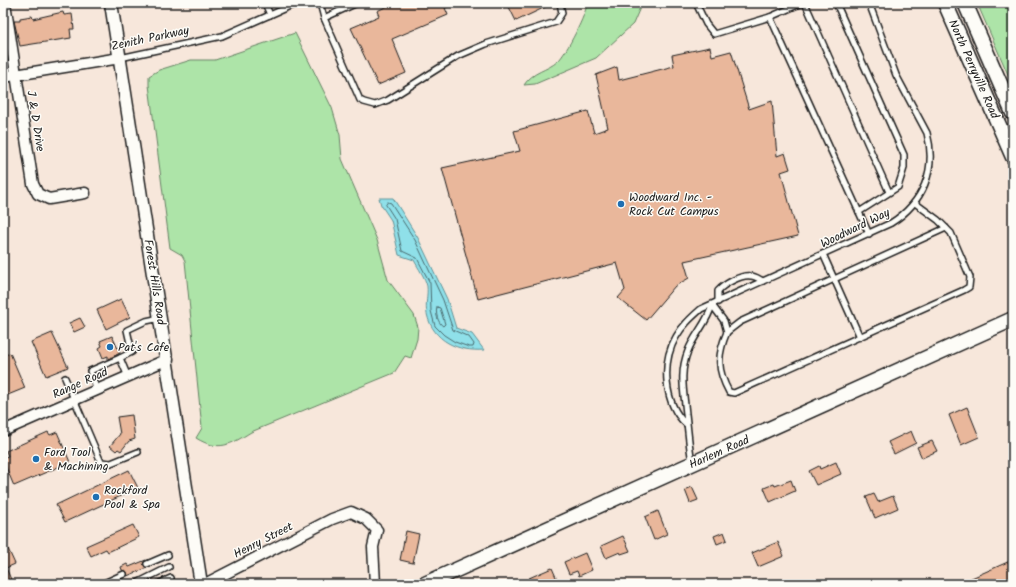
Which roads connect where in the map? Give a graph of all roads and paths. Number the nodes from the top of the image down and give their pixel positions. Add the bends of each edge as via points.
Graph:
1 (5, 3) edge
2 (111, 3) edge
3 (265, 3) edge
4 (297, 3) edge
5 (320, 3) edge
6 (357, 3) edge
7 (560, 3) edge
8 (696, 3) edge
9 (804, 3) edge
10 (836, 3) edge
11 (869, 3) edge
12 (944, 3) edge
13 (966, 3) edge
14 (270, 15) junction
15 (770, 17) junction
16 (324, 18) junction
17 (120, 58) junction
18 (15, 75) junction
19 (3, 77) edge
20 (1013, 113) edge
21 (1013, 157) edge
22 (889, 192) junction
23 (85, 193) dead end
24 (914, 203) junction
25 (859, 212) junction
26 (946, 228) junction
27 (869, 234) junction
28 (823, 254) junction
29 (834, 280) junction
30 (763, 281) junction
31 (718, 302) junction
32 (712, 305) junction
33 (161, 318) junction
34 (1010, 321) edge
35 (727, 332) junction
36 (860, 337) junction
37 (120, 358) junction
38 (168, 359) junction
39 (128, 376) junction
40 (65, 378) dead end
41 (97, 390) junction
42 (74, 400) junction
43 (686, 424) junction
44 (3, 431) edge
45 (138, 452) dead end
46 (692, 464) junction
47 (168, 555) dead end
48 (147, 564) dead end
49 (169, 568) dead end
50 (124, 574) dead end
51 (171, 578) dead end
52 (112, 582) edge
53 (143, 582) edge
54 (160, 583) dead end
55 (102, 584) edge
56 (134, 584) edge
57 (201, 584) edge
58 (206, 584) edge
59 (375, 584) edge
60 (425, 584) edge

1 - 18 street, J & D Drive
2 - 17 street, Forest Hills Road
3 - 14 lane
4 - 14 lane, Zenith Parkway
5 - 16 lane
6 - 16 lane
7 - 16 lane via 562,13 556,22 486,44 458,56 388,100 375,105 360,100
8 - 15 lane via 714,34
9 - 15 lane
9 - 22 lane
10 - 22 lane via 904,154 904,168 898,187
11 - 24 lane, Woodward Way via 896,75 923,122 930,142 928,179
12 - 21 main road, North Perryville Road
13 - 20 main road, North Perryville Road
14 - 17 lane, Zenith Parkway via 222,36
15 - 25 lane
17 - 18 street, Zenith Parkway
17 - 33 street, Forest Hills Road
18 - 19 street, Zenith Parkway
18 - 23 street, J & D Drive via 33,184 38,194 48,199
22 - 25 lane
24 - 26 lane
24 - 27 lane, Woodward Way via 902,216
25 - 27 lane
26 - 29 lane
26 - 36 lane via 951,233 970,277 969,287
27 - 28 lane, Woodward Way
28 - 29 lane
28 - 30 lane, Woodward Way
29 - 35 lane via 740,322
29 - 36 lane
30 - 31 lane, Woodward Way
30 - 31 lane via 749,275 743,276 718,291
31 - 32 lane, Woodward Way
32 - 35 lane via 724,321
32 - 43 lane, Woodward Way via 692,341 684,365 682,386
32 - 43 lane, Woodward Way via 700,310 689,320 680,330 671,349 668,370 669,392 678,417
33 - 37 lane via 146,321 127,330 132,352
33 - 38 street, Forest Hills Road
34 - 46 main road, Harlem Road
35 - 36 lane via 721,346 719,365 722,380 729,392 734,393
37 - 39 lane
37 - 41 lane via 90,371
38 - 39 street, Range Road
38 - 57 street, Forest Hills Road
39 - 41 street, Range Road
40 - 42 lane
41 - 42 street, Range Road
42 - 44 street, Range Road
42 - 45 lane via 101,462 111,463
43 - 46 lane, Woodward Way
46 - 60 main road, Harlem Road
47 - 48 lane
49 - 53 lane
50 - 52 lane
51 - 54 lane
52 - 55 lane
53 - 56 lane
58 - 59 street, Henry Street via 332,519 351,512 366,519 377,530 373,547

